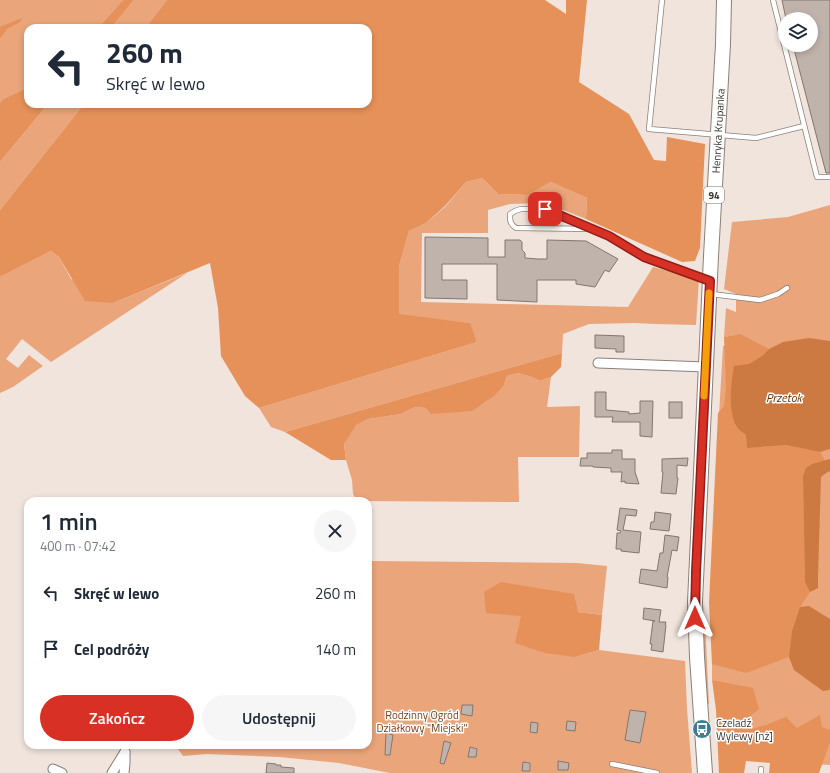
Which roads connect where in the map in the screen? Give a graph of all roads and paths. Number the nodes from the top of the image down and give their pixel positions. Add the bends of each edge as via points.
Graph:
1 (662, 0) edge
2 (724, 0) edge
3 (730, 0) edge
4 (772, 0) edge
5 (723, 44) junction
6 (804, 126) junction
7 (717, 134) junction
8 (830, 177) edge
9 (594, 229) junction
10 (710, 287) junction
11 (787, 288) dead end
12 (598, 363) dead end
13 (706, 366) junction
14 (612, 764) dead end
15 (53, 769) dead end
16 (62, 773) edge
17 (112, 773) edge
18 (124, 773) edge
19 (657, 773) edge
20 (705, 773) edge

1 - 7 lane via 649,129
2 - 5 main road, Henryka Krupanka / 94
3 - 5 main road, Henryka Krupanka / 94
4 - 6 lane
5 - 7 main road, Henryka Krupanka / 94
6 - 7 lane via 756,138
6 - 8 lane via 817,177
7 - 10 main road, Henryka Krupanka / 94
9 - 9 lane via 516,228 510,221 510,214 522,209 545,209
9 - 10 lane via 644,257
10 - 11 lane via 760,300
10 - 13 main road, 94
12 - 13 street
13 - 20 main road, 94 via 695,602
14 - 19 lane
15 - 16 street
17 - 18 street via 125,752

